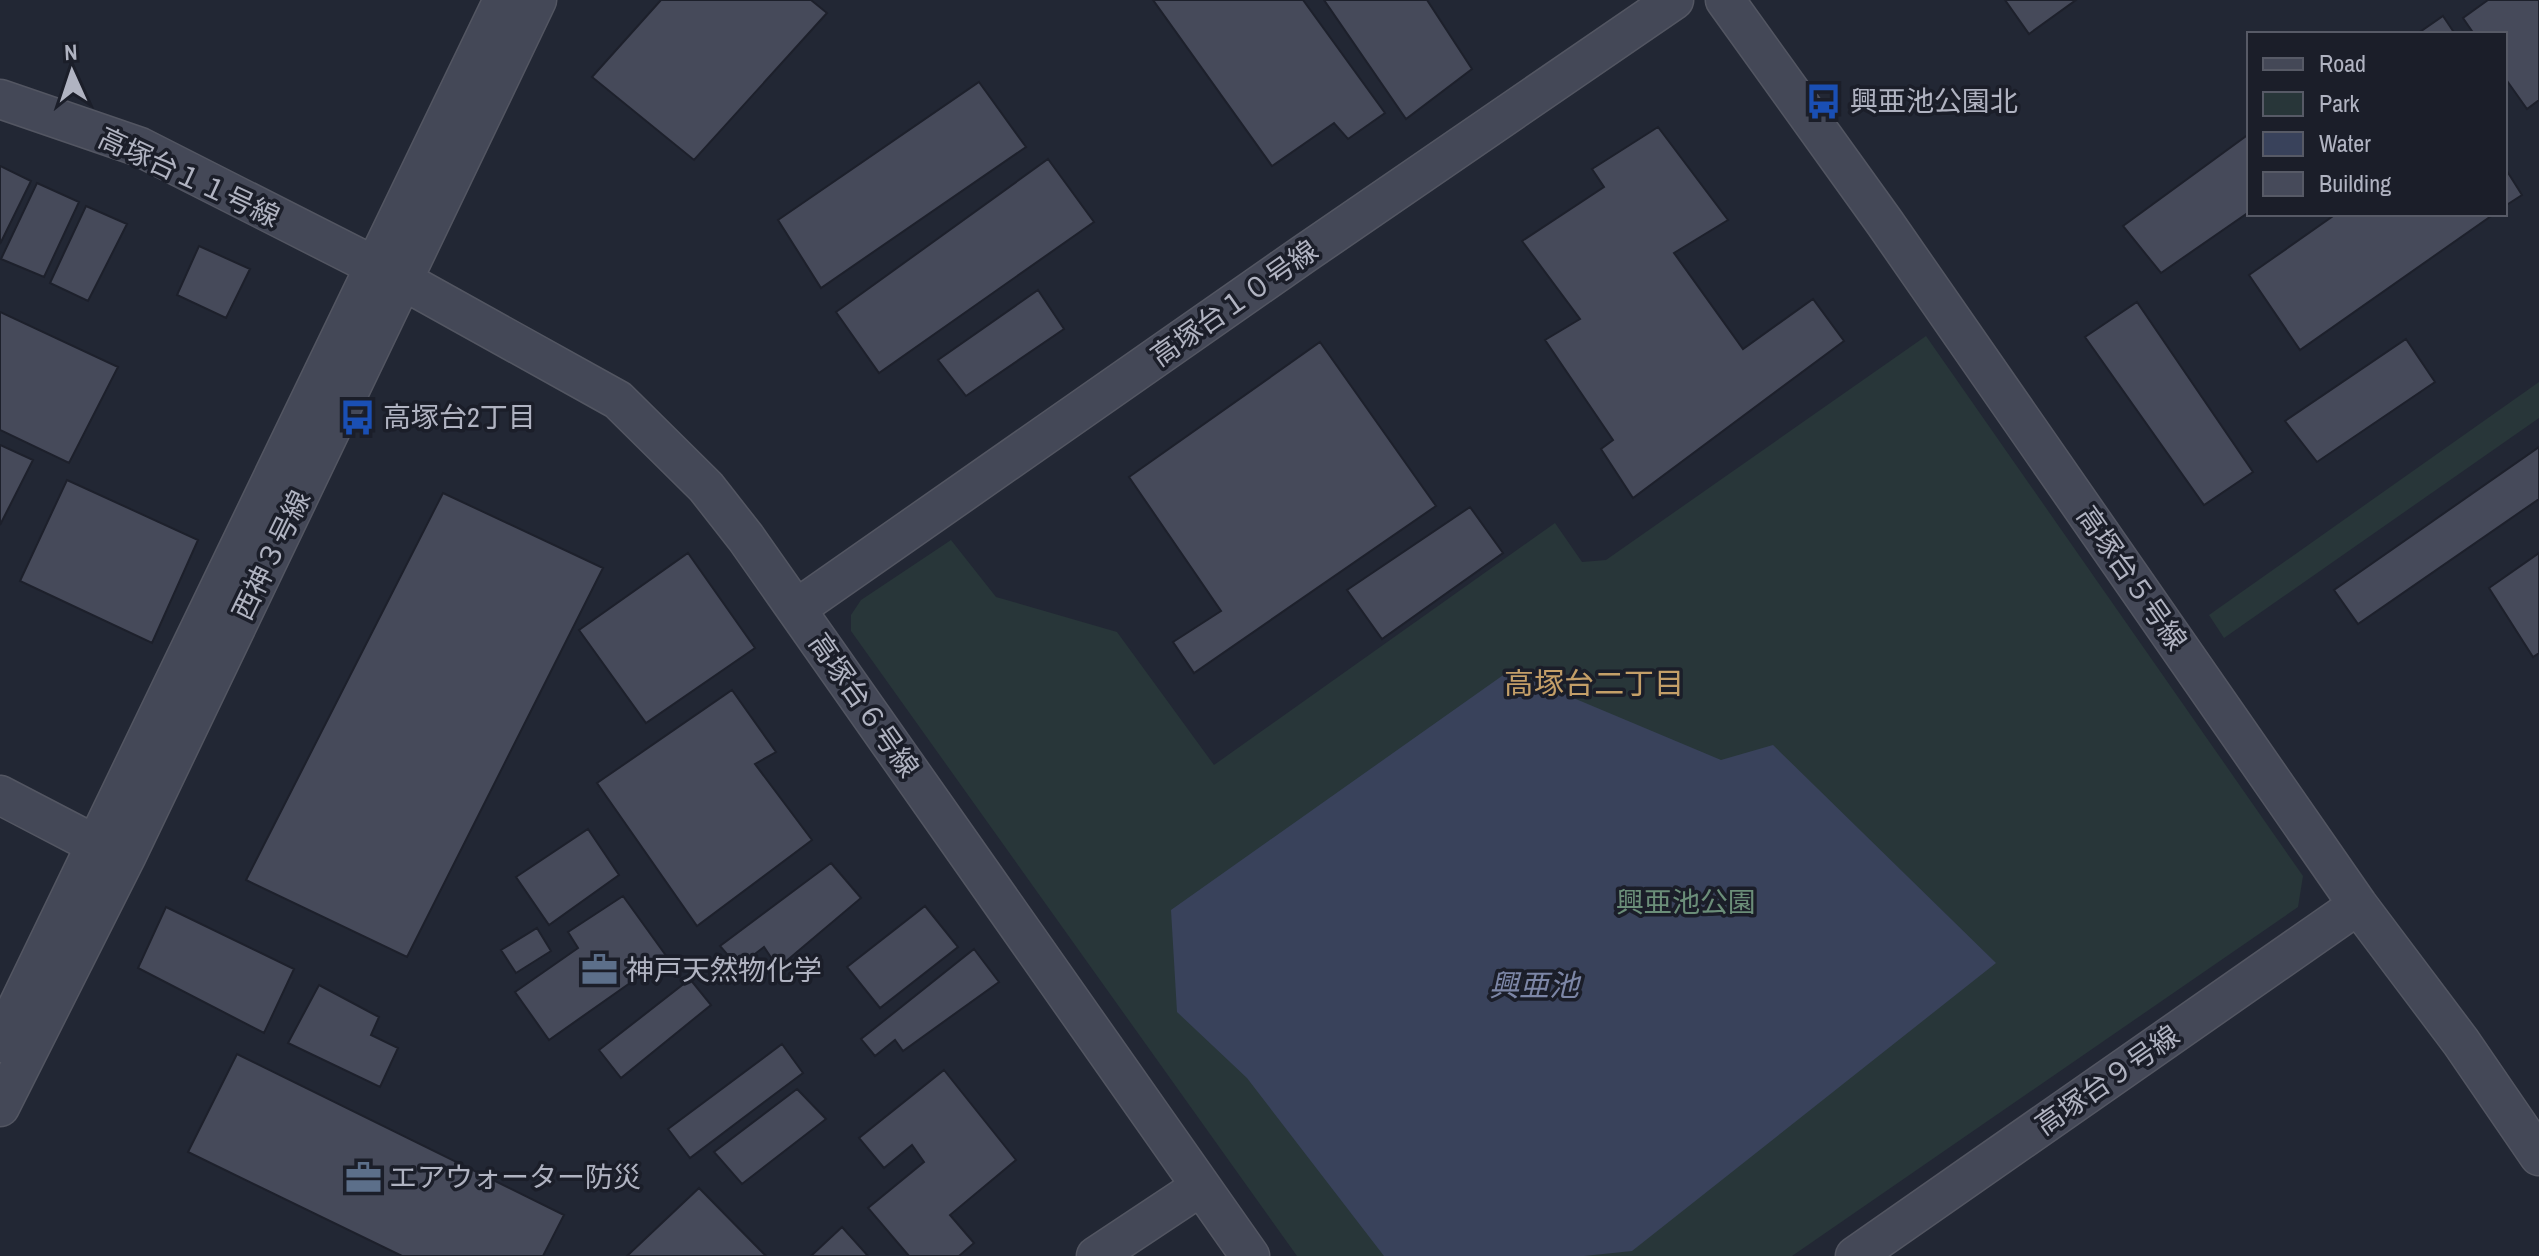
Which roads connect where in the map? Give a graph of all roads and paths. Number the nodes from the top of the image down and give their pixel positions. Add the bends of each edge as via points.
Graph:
1 (503, 0) edge
2 (537, 0) edge
3 (1674, 0) edge
4 (1725, 0) edge
5 (0, 99) edge
6 (388, 274) junction
7 (796, 609) junction
8 (0, 795) edge
9 (111, 850) junction
10 (2358, 905) junction
11 (0, 1043) edge
12 (0, 1107) edge
13 (2539, 1156) edge
14 (1200, 1187) junction
15 (1096, 1256) edge
16 (1250, 1256) edge
17 (1855, 1256) edge

1 - 6 street, 西神３号線
2 - 6 street, 西神３号線
3 - 7 street, 高塚台１０号線
4 - 10 street, 高塚台５号線
5 - 6 street, 高塚台１１号線 via 140,147
6 - 7 street, 高塚台６号線 via 618,400 706,487
6 - 9 street, 西神３号線
7 - 14 street, 高塚台６号線
8 - 9 street
9 - 11 street, 西神３号線
9 - 12 street, 西神３号線
10 - 13 street, 高塚台５号線
10 - 17 street, 高塚台９号線
14 - 15 street
14 - 16 street, 高塚台６号線

